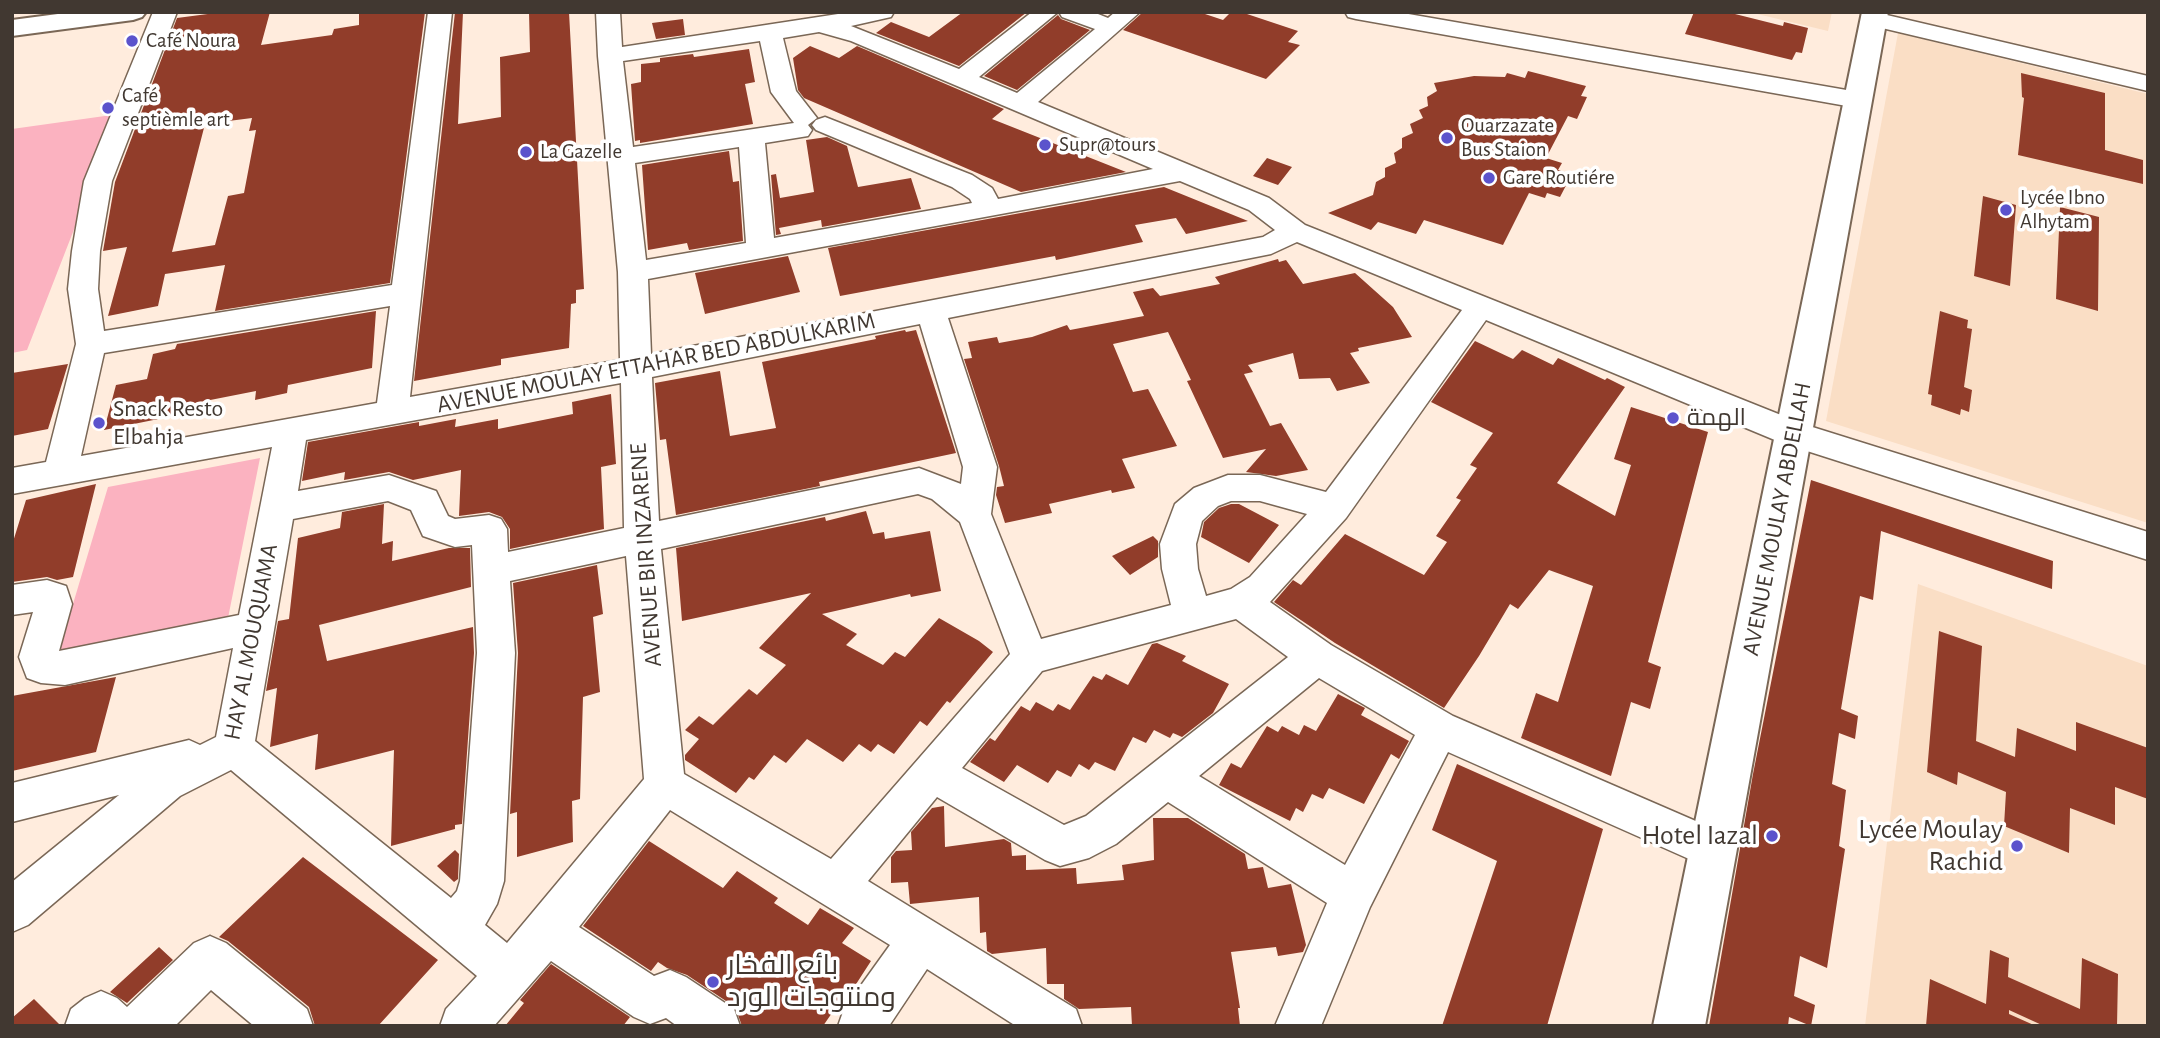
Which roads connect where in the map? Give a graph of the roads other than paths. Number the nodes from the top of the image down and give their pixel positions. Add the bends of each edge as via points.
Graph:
1 (133, 12) edge
2 (165, 12) edge
3 (440, 12) edge
4 (608, 12) edge
5 (883, 12) edge
6 (1048, 12) edge
7 (1070, 12) edge
8 (1356, 12) edge
9 (1874, 16) edge
10 (1400, 17) edge
11 (1120, 20) edge
12 (820, 25) junction
13 (12, 28) edge
14 (770, 33) junction
15 (610, 55) junction
16 (962, 79) junction
17 (2148, 84) edge
18 (1858, 100) junction
19 (1020, 104) junction
20 (809, 125) junction
21 (751, 137) junction
22 (621, 157) junction
23 (1182, 172) junction
24 (989, 209) junction
25 (1295, 231) junction
26 (761, 250) junction
27 (633, 272) junction
28 (407, 293) junction
29 (1480, 307) junction
30 (931, 312) junction
31 (91, 344) junction
32 (634, 369) junction
33 (392, 412) junction
34 (291, 432) junction
35 (1794, 434) junction
36 (60, 472) junction
37 (13, 483) edge
38 (277, 508) junction
39 (1334, 508) junction
40 (974, 514) junction
41 (642, 537) junction
42 (2148, 546) edge
43 (491, 570) junction
44 (12, 600) edge
45 (1241, 602) junction
46 (1192, 613) junction
47 (256, 627) junction
48 (1317, 657) junction
49 (1030, 658) junction
50 (1438, 729) junction
51 (234, 748) junction
52 (931, 772) junction
53 (1166, 778) junction
54 (665, 785) junction
55 (12, 803) edge
56 (1713, 849) junction
57 (836, 886) junction
58 (1353, 894) junction
59 (12, 910) edge
60 (453, 928) junction
61 (547, 932) junction
62 (920, 940) junction
63 (510, 974) junction
64 (88, 1026) edge
65 (113, 1026) edge
66 (141, 1026) edge
67 (290, 1026) edge
68 (463, 1026) edge
69 (717, 1026) edge
70 (861, 1026) edge
71 (1059, 1026) edge
72 (1298, 1026) edge
73 (1679, 1026) edge

1 - 13 main road
2 - 31 street via 98,181 83,289
3 - 28 street
4 - 15 street, AVENUE BIR INZARENE
5 - 12 street
6 - 16 street
7 - 11 street
8 - 10 street
9 - 17 street
9 - 18 main road, AVENUE MOULAY ABDELLAH
10 - 18 street via 1524,31
11 - 19 street
12 - 14 street
12 - 16 street via 859,36
14 - 15 street
14 - 20 street via 784,92
15 - 22 street, AVENUE BIR INZARENE
16 - 19 street
18 - 35 main road, AVENUE MOULAY ABDELLAH
19 - 23 street
20 - 21 street
20 - 24 street via 962,181 982,194
21 - 22 street
21 - 26 street
22 - 27 street, AVENUE BIR INZARENE
23 - 24 street
23 - 25 street via 1259,204
24 - 26 street
25 - 29 street
25 - 30 street, AVENUE MOULAY ETTAHAR BED ABDULKARIM via 1271,246
26 - 27 street
27 - 32 street, AVENUE BIR INZARENE
28 - 31 street
28 - 33 street
29 - 35 street
29 - 39 street
30 - 32 street, AVENUE MOULAY ETTAHAR BED ABDULKARIM
30 - 40 street via 980,467
31 - 36 street
32 - 33 street, AVENUE MOULAY ETTAHAR BED ABDULKARIM
32 - 41 street, AVENUE BIR INZARENE
33 - 34 street, AVENUE MOULAY ETTAHAR BED ABDULKARIM
34 - 36 street, AVENUE MOULAY ETTAHAR BED ABDULKARIM
34 - 38 street, HAY AL MOUQUAMA
35 - 42 street
35 - 56 main road, AVENUE MOULAY ABDELLAH
36 - 37 street, AVENUE MOULAY ETTAHAR BED ABDULKARIM
38 - 43 street via 389,488 424,501 435,526 454,533 489,529
38 - 47 street, HAY AL MOUQUAMA
39 - 45 street via 1263,589
39 - 46 street via 1260,488 1228,488 1206,497 1187,514 1178,544
40 - 41 street via 944,490 919,481
40 - 49 street
41 - 43 street
41 - 54 street, AVENUE BIR INZARENE
43 - 60 street via 496,653 482,881 475,904
44 - 47 street via 53,597 38,657 41,666 51,668
45 - 46 street
45 - 48 street
46 - 49 street
47 - 51 street, HAY AL MOUQUAMA
48 - 50 street
48 - 53 street
49 - 52 street
50 - 56 street
50 - 58 street
51 - 55 street
51 - 59 street, HAY AL MOUQUAMA via 165,783
51 - 60 street
52 - 53 street via 1060,845 1074,844 1101,830
52 - 57 street
53 - 58 street
54 - 57 street
54 - 61 street
56 - 73 main road, AVENUE MOULAY ABDELLAH
57 - 62 street
58 - 72 street
60 - 63 street
61 - 63 street
61 - 69 street via 650,1001 670,993
62 - 70 street
62 - 71 street
63 - 68 street
64 - 65 street via 101,1014
66 - 67 street via 210,959

